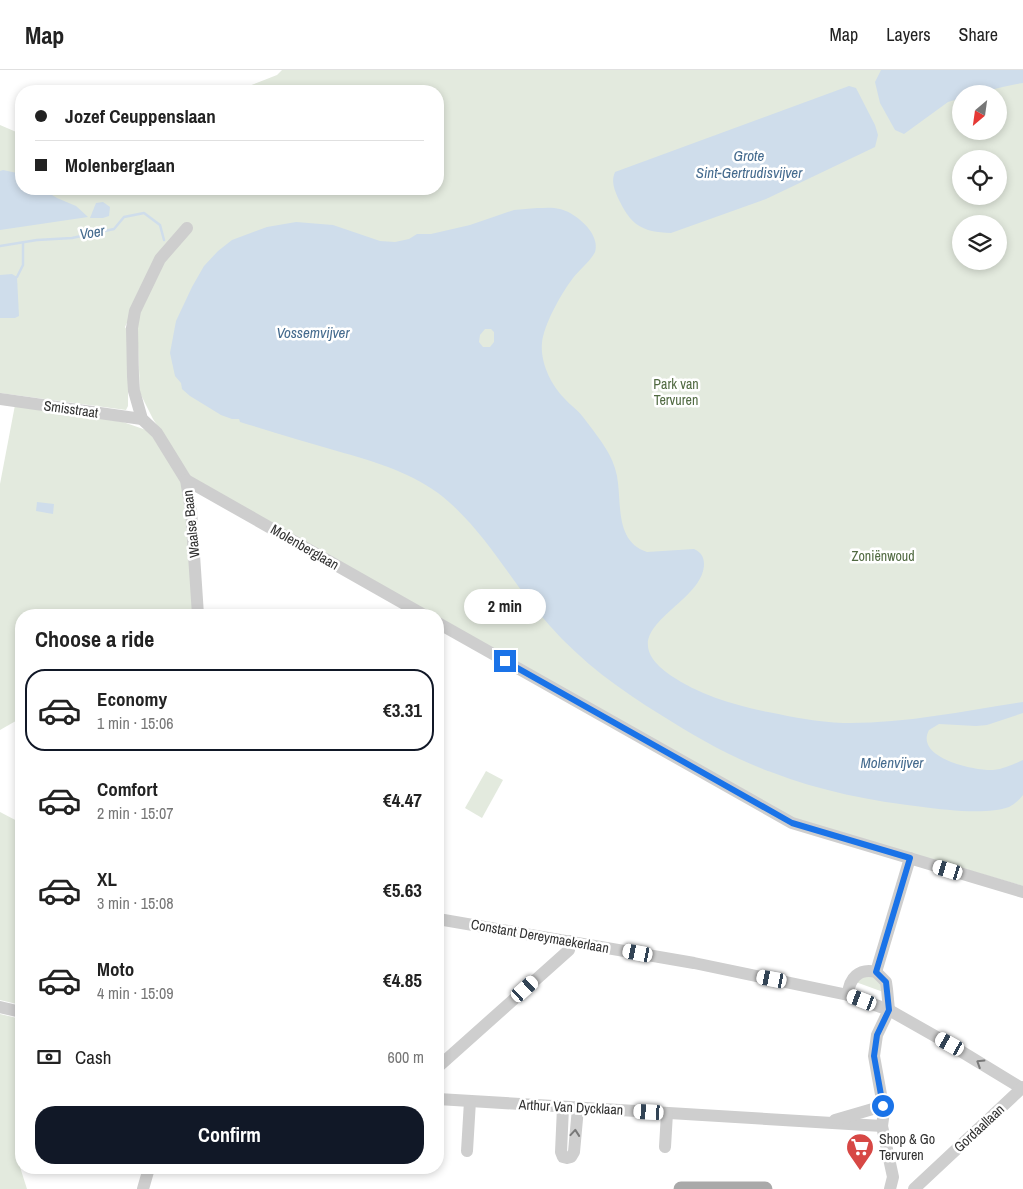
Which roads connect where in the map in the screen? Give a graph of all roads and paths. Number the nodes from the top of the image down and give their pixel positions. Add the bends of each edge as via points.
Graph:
1 (187, 228) dead end
2 (0, 399) edge
3 (142, 419) junction
4 (186, 480) junction
5 (198, 609) edge
6 (413, 609) edge
7 (444, 628) edge
8 (910, 858) junction
9 (1023, 892) edge
10 (444, 920) edge
11 (571, 941) junction
12 (876, 972) junction
13 (848, 995) junction
14 (0, 1007) edge
15 (889, 1010) junction
16 (15, 1011) edge
17 (444, 1062) edge
18 (1023, 1088) edge
19 (444, 1099) edge
20 (470, 1101) junction
21 (883, 1106) junction
22 (563, 1107) junction
23 (578, 1108) junction
24 (666, 1113) junction
25 (825, 1122) junction
26 (882, 1126) junction
27 (665, 1147) dead end
28 (467, 1151) dead end
29 (148, 1174) edge
30 (144, 1189) edge
31 (681, 1189) edge
32 (765, 1189) edge
33 (890, 1189) edge
34 (914, 1189) edge

1 - 3 street via 160,259 135,311 132,328 134,384
2 - 3 street, Smisstraat
3 - 4 street, Waalse Baan via 157,433
4 - 5 street, Waalse Baan
4 - 6 street, Molenberglaan
7 - 8 street via 792,823
8 - 9 street
8 - 12 street
10 - 11 street, Constant Dereymaekerlaan
11 - 13 street, Constant Dereymaekerlaan
11 - 17 street via 569,950
12 - 13 street via 866,970 859,973 849,985
12 - 15 street via 886,982
13 - 15 street, Constant Dereymaekerlaan
14 - 16 street
18 -> 15 street, Constant Dereymaekerlaan
15 - 21 street via 877,1035 874,1056
18 - 34 street, Gordaallaan
19 - 20 street, Arthur Van Dycklaan
20 - 22 street, Arthur Van Dycklaan
20 - 28 street
21 - 25 street, Arthur Van Dycklaan
21 - 26 street
22 - 23 street, Arthur Van Dycklaan
22 -> 23 street via 561,1152 567,1158 574,1152
23 - 24 street, Arthur Van Dycklaan
24 - 25 street, Arthur Van Dycklaan
24 - 27 street
25 - 26 street, Arthur Van Dycklaan
26 - 33 street via 893,1177
29 - 30 street
31 - 32 main road

